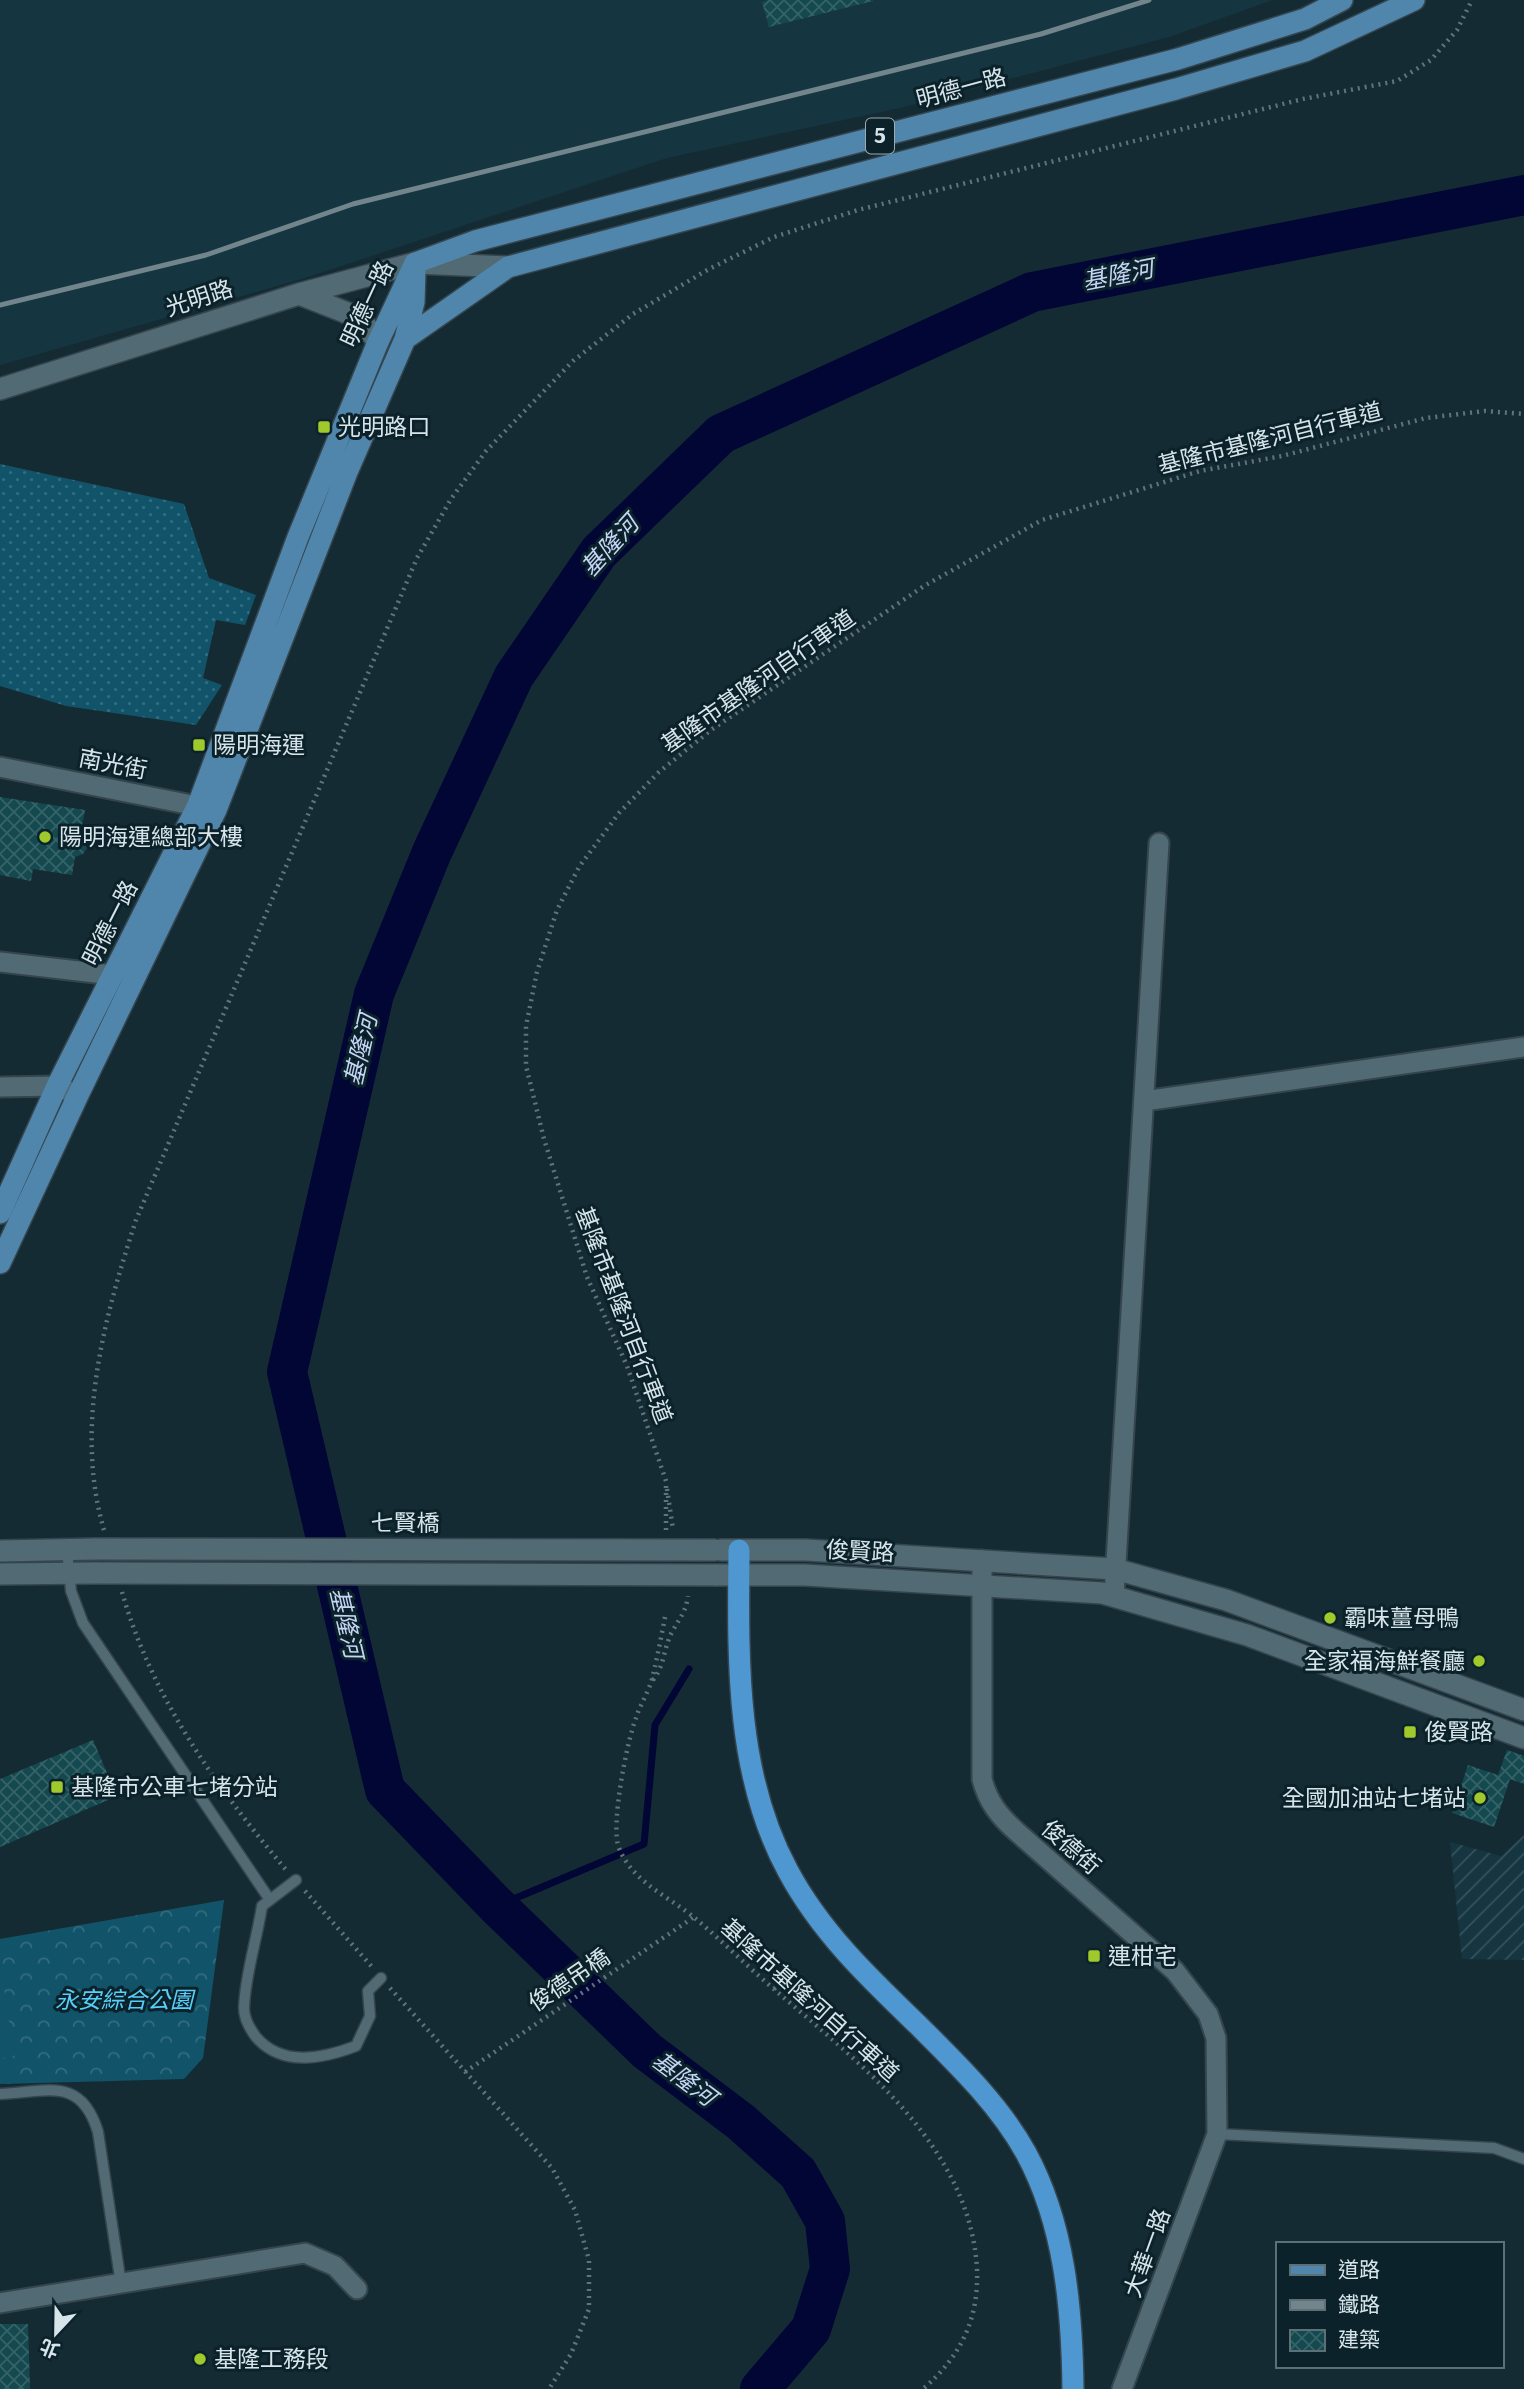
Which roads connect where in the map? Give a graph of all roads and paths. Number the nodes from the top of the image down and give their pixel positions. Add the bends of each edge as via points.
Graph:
1 (1342, 0) edge
2 (1414, 0) edge
3 (1472, 0) edge
4 (415, 263) junction
5 (508, 267) junction
6 (299, 294) junction
7 (405, 339) junction
8 (377, 342) junction
9 (0, 389) edge
10 (1524, 414) edge
11 (0, 767) edge
12 (207, 808) junction
13 (1159, 843) dead end
14 (0, 962) edge
15 (113, 975) junction
16 (1524, 1047) edge
17 (57, 1086) junction
18 (0, 1087) edge
19 (78, 1095) junction
20 (1144, 1101) junction
21 (0, 1213) edge
22 (0, 1264) edge
23 (666, 1481) junction
24 (670, 1540) junction
25 (100, 1543) junction
26 (67, 1550) junction
27 (716, 1550) joint
28 (739, 1550) junction
29 (0, 1551) edge
30 (982, 1560) junction
31 (1115, 1569) junction
32 (68, 1573) junction
33 (0, 1574) edge
34 (691, 1574) junction
35 (739, 1574) junction
36 (981, 1583) junction
37 (120, 1588) dead end
38 (1114, 1596) junction
39 (665, 1617) dead end
40 (652, 1681) junction
41 (1524, 1710) edge
42 (1524, 1738) edge
43 (296, 1881) junction
44 (270, 1900) junction
45 (694, 1917) junction
46 (381, 1978) junction
47 (774, 1989) junction
48 (807, 1996) dead end
49 (465, 2072) junction
50 (0, 2094) edge
51 (1217, 2134) junction
52 (1524, 2159) edge
53 (121, 2284) junction
54 (357, 2289) dead end
55 (0, 2303) edge
56 (549, 2389) edge
57 (923, 2389) edge
58 (1073, 2389) edge
59 (1122, 2389) edge

1 - 4 main road, 明德一路 / 5 via 1305,19 1178,59 475,241
2 - 5 main road, 5 via 1305,51
3 - 25 path via 1457,30 1431,60 1397,81 1303,99 858,210 775,237 633,314 573,361 486,451 417,558 136,1220 117,1279 94,1390 91,1455
4 - 5 street, 光明路
4 - 6 street, 光明路
4 - 7 main road, 明德一路 via 414,302
4 - 8 main road, 明德一路
5 - 7 main road
6 - 8 street via 360,318
6 - 9 street, 光明路
7 - 12 main road, 明德一路
8 - 12 main road, 明德一路 via 298,537
10 - 23 path, 基隆市基隆河自行車道 via 1485,411 1426,418 1282,456 1200,471 1042,520 925,586 711,730 659,772 619,813 579,867 557,910 526,1026 526,1066 587,1277 627,1366
11 - 12 street, 南光街
12 - 15 main road, 明德一路
12 - 19 main road, 明德一路
13 - 20 street
14 - 15 street
15 - 17 main road, 明德一路
16 - 20 street
17 - 18 street
17 - 19 street
17 - 21 main road, 明德一路
19 - 22 main road, 明德一路
20 - 31 street
23 - 24 path, 基隆市基隆河自行車道
23 - 24 path, 基隆市基隆河自行車道
24 - 25 street, 七賢橋, bridge
24 - 27 street, 七賢橋, bridge
25 - 26 street, 七賢橋
26 - 29 street, 七賢橋
26 - 32 lane
27 - 28 street, 俊賢路
28 - 30 street, 俊賢路
28 - 35 highway
30 - 31 street, 俊賢路
30 - 36 street, 俊德街
31 - 38 street
31 - 41 street, 俊賢路 via 1226,1600
32 - 33 street
32 - 34 street, bridge
32 - 44 lane via 83,1623
34 - 35 street, 俊賢路, bridge
34 - 40 path, 基隆市基隆河自行車道 via 686,1611 670,1634 662,1669
35 - 36 street, 俊賢路
35 - 58 highway via 741,1694 750,1770 767,1825 813,1913 847,1956 964,2072 1025,2151 1044,2189 1062,2248
36 - 38 street, 俊賢路
36 - 51 street, 俊德街 via 982,1779 986,1796 998,1814 1194,1993 1216,2038
37 - 43 path via 157,1684 190,1742 242,1818
38 - 42 street, 俊賢路 via 1247,1635
39 - 40 path, 基隆市基隆河自行車道
40 - 45 path, 基隆市基隆河自行車道 via 635,1721 615,1819 618,1847 629,1866 651,1887
43 - 44 lane
43 - 46 path
44 - 46 lane via 262,1906 244,2010 250,2029 268,2051 292,2058 327,2057 356,2046 370,2016 368,1991
45 - 47 path, 基隆市基隆河自行車道
45 - 49 path, 俊德吊橋
46 - 49 path
47 - 48 path via 788,1976
47 - 57 path, 基隆市基隆河自行車道 via 865,2067 925,2136 956,2184 975,2238 978,2298 965,2340
49 - 56 path via 552,2168 575,2210 589,2260 589,2309 571,2354
50 - 53 lane via 60,2091 80,2096 91,2109
51 - 52 lane via 1494,2148
51 - 59 street, 大華一路
53 - 54 street via 305,2253 335,2266
53 - 55 street

